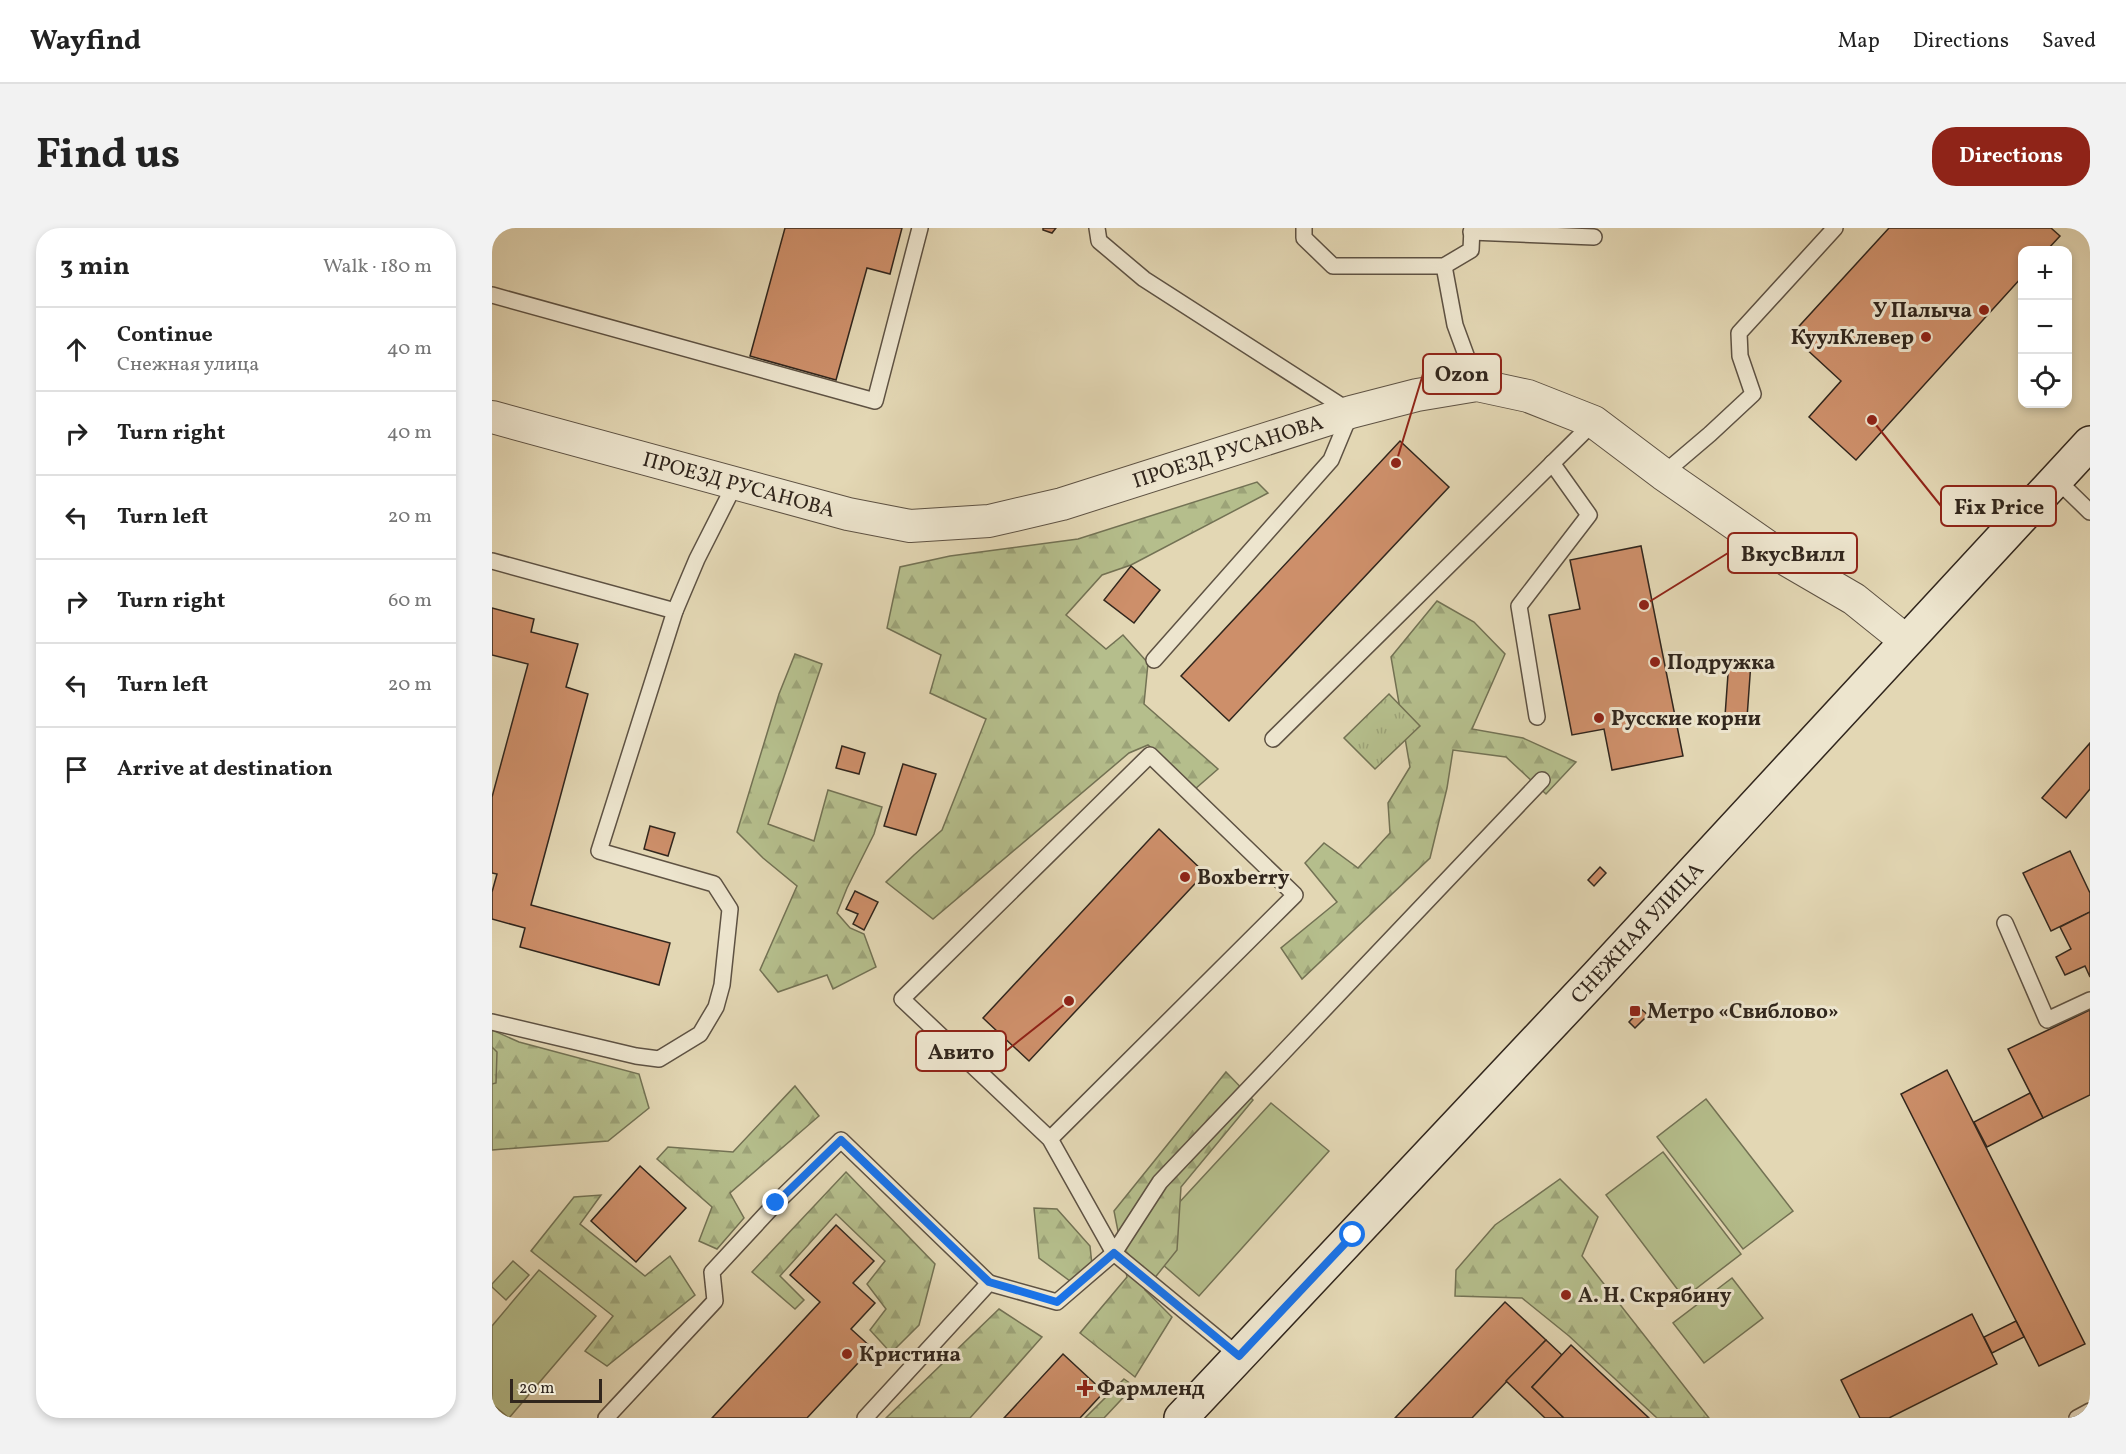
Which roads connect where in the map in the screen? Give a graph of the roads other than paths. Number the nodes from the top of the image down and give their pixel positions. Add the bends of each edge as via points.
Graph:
1 (920, 228) edge
2 (1097, 228) edge
3 (1304, 228) edge
4 (1835, 228) edge
5 (1471, 230) edge
6 (1594, 237) dead end
7 (1444, 266) junction
8 (492, 295) edge
9 (1477, 386) junction
10 (1351, 412) junction
11 (492, 417) edge
12 (1594, 422) junction
13 (2090, 443) edge
14 (1552, 463) junction
15 (1663, 474) junction
16 (2056, 479) junction
17 (735, 484) junction
18 (2090, 512) edge
19 (492, 561) edge
20 (675, 611) junction
21 (1905, 640) junction
22 (1154, 660) dead end
23 (1537, 717) dead end
24 (1273, 739) dead end
25 (1542, 780) dead end
26 (2006, 923) dead end
27 (2090, 1000) edge
28 (492, 1022) edge
29 (1050, 1139) junction
30 (1114, 1253) junction
31 (989, 1282) junction
32 (1239, 1356) junction
33 (2090, 1411) edge
34 (606, 1418) edge
35 (865, 1418) edge
36 (1181, 1418) edge
37 (2076, 1418) edge

1 - 8 lane via 875,401
2 - 10 lane via 1099,241 1144,279
3 - 7 lane via 1304,238 1333,266
4 - 15 lane via 1739,333 1740,356 1753,394
5 - 6 lane
5 - 7 lane via 1471,250
7 - 9 lane via 1455,325
9 - 10 street, ПРОЕЗД РУСАНОВА via 1418,395
9 - 12 street, ПРОЕЗД РУСАНОВА via 1528,396
10 - 17 street, ПРОЕЗД РУСАНОВА via 1062,504 989,521 910,526
10 - 22 lane via 1331,460
11 - 17 street, ПРОЕЗД РУСАНОВА
12 - 14 lane
12 - 15 street, ПРОЕЗД РУСАНОВА
13 - 16 main road, СНЕЖНАЯ УЛИЦА
14 - 23 lane via 1589,515 1519,606
14 - 24 lane
15 - 21 street, ПРОЕЗД РУСАНОВА via 1786,560 1854,599
16 - 18 lane
16 - 21 main road, СНЕЖНАЯ УЛИЦА
17 - 20 lane
19 - 20 lane
20 - 28 lane via 599,850 714,884 730,909 716,1007 700,1034 658,1059
21 - 32 main road, СНЕЖНАЯ УЛИЦА
25 - 30 lane via 1160,1182
26 - 27 lane via 2047,1020
29 - 29 lane via 1295,896 1150,755 902,999
29 - 30 lane
30 - 31 lane via 1057,1302
30 - 32 lane
31 - 34 lane via 841,1140 712,1272 715,1301
31 - 35 lane
32 - 36 main road, СНЕЖНАЯ УЛИЦА
33 - 37 lane

